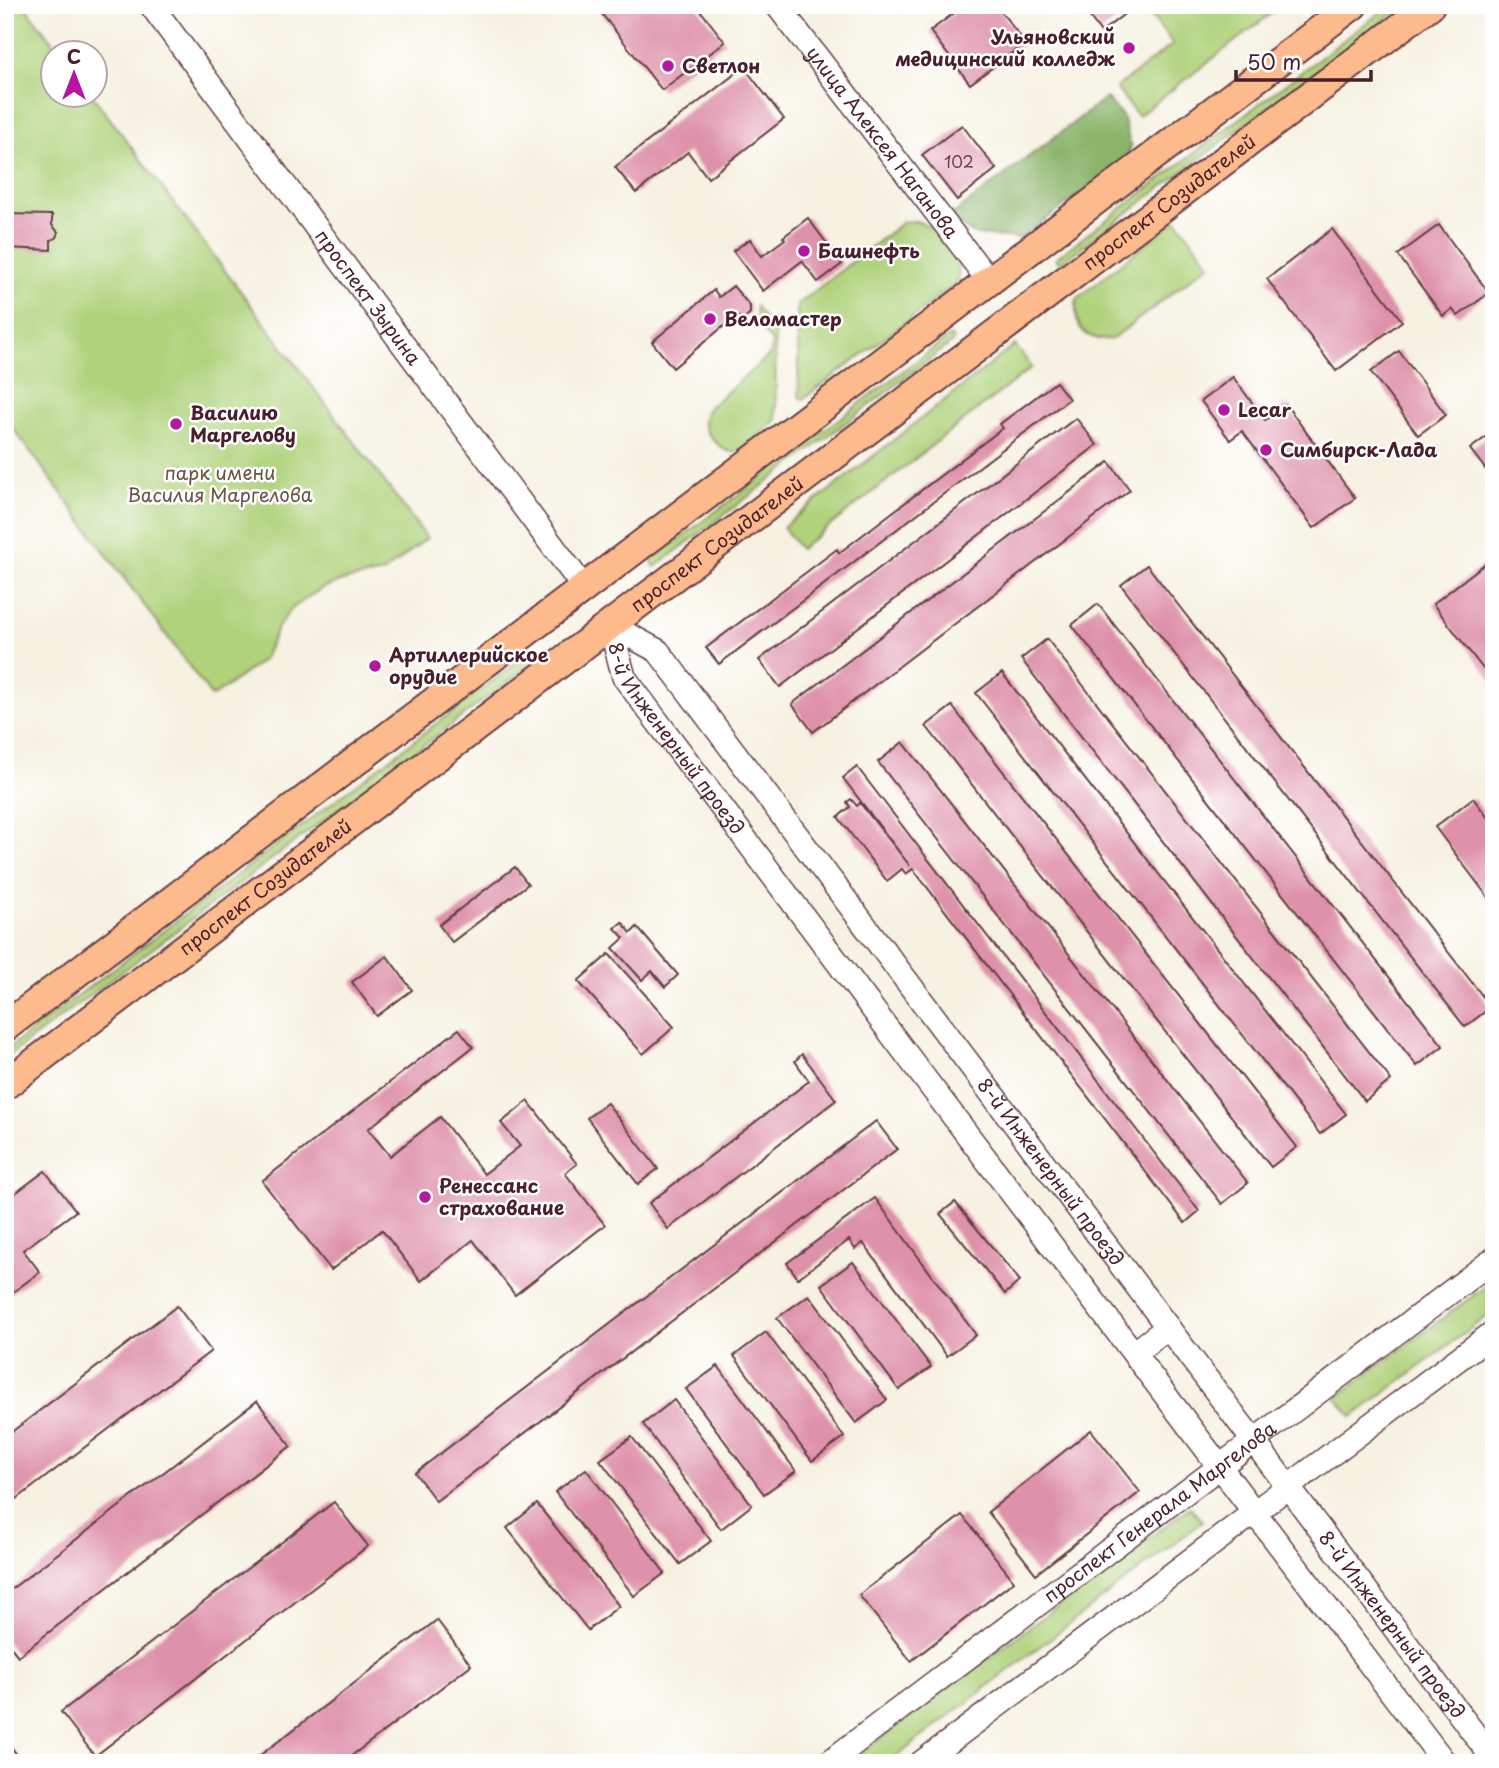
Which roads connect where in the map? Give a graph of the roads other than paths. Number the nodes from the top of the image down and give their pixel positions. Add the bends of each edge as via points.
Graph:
1 (151, 5) edge
2 (777, 5) edge
3 (1353, 5) edge
4 (1430, 5) edge
5 (989, 281) junction
6 (1018, 317) junction
7 (584, 588) junction
8 (610, 625) junction
9 (5, 1027) edge
10 (5, 1085) edge
11 (1494, 1259) edge
12 (1168, 1327) junction
13 (1494, 1332) edge
14 (1134, 1353) junction
15 (1254, 1441) junction
16 (1221, 1466) junction
17 (1288, 1487) junction
18 (1255, 1512) junction
19 (1494, 1759) edge
20 (828, 1763) edge
21 (921, 1763) edge
22 (1444, 1763) edge

1 - 7 street, проспект Зырина
2 - 5 street, улица Алексея Наганова
3 - 5 main road
4 - 6 main road, проспект Созидателей
5 - 6 main road
5 - 7 main road
6 - 8 main road, проспект Созидателей
7 - 8 main road
7 - 9 main road
8 - 10 main road, проспект Созидателей
8 - 12 street, 8-й Инженерный проезд via 658,650
8 - 14 street, 8-й Инженерный проезд via 624,677
11 - 15 street, проспект Генерала Маргелова
12 - 14 street
12 - 15 street, 8-й Инженерный проезд
13 - 17 street
14 - 16 street, 8-й Инженерный проезд
15 - 16 street, проспект Генерала Маргелова
15 - 17 street, 8-й Инженерный проезд
16 - 18 street, 8-й Инженерный проезд
16 - 20 street, проспект Генерала Маргелова
17 - 18 street
17 - 19 street, 8-й Инженерный проезд
18 - 21 street
18 - 22 street, 8-й Инженерный проезд

